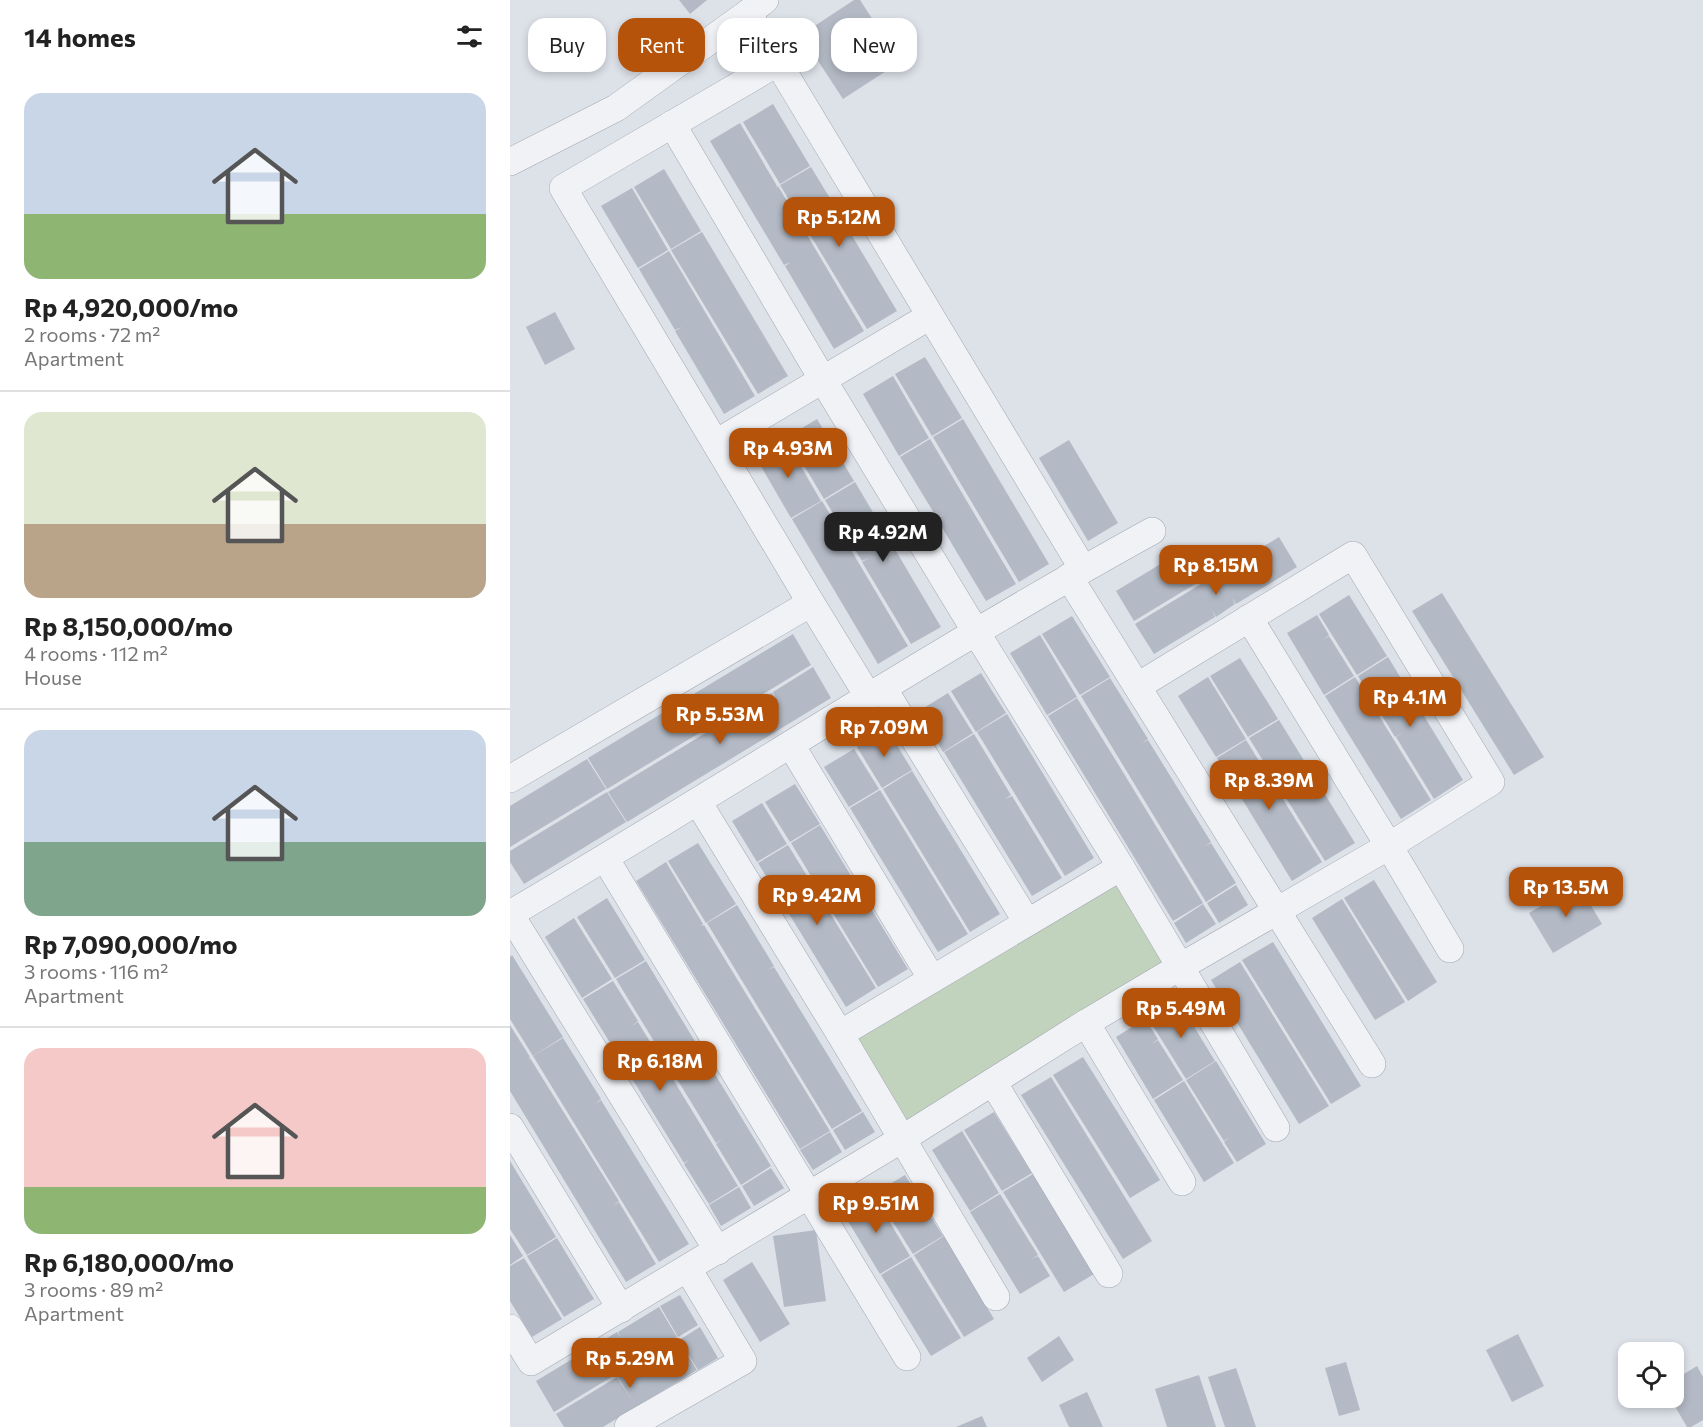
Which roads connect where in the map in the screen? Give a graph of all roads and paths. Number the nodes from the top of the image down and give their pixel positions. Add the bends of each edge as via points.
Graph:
1 (757, 7) edge
2 (762, 72) edge
3 (785, 72) edge
4 (672, 124) junction
5 (510, 162) edge
6 (930, 316) junction
7 (823, 380) junction
8 (716, 444) junction
9 (1152, 531) dead end
10 (1076, 573) junction
11 (811, 603) junction
12 (1249, 618) junction
13 (976, 632) junction
14 (1138, 686) junction
15 (876, 692) junction
16 (791, 745) junction
17 (510, 779) edge
18 (698, 802) junction
19 (1389, 846) junction
20 (605, 858) junction
21 (1121, 867) junction
22 (1277, 912) junction
23 (510, 914) edge
24 (1027, 922) junction
25 (1450, 949) dead end
26 (1180, 967) junction
27 (932, 979) junction
28 (1086, 1023) junction
29 (840, 1034) junction
30 (1372, 1064) dead end
31 (993, 1082) junction
32 (510, 1126) edge
33 (1276, 1128) dead end
34 (902, 1139) junction
35 (1182, 1182) dead end
36 (810, 1195) junction
37 (718, 1251) junction
38 (688, 1269) junction
39 (1109, 1274) dead end
40 (996, 1297) dead end
41 (621, 1309) junction
42 (510, 1328) edge
43 (907, 1357) dead end
44 (628, 1427) edge

1 - 5 street via 616,108
2 - 4 street
3 - 6 street
4 - 7 street
4 - 8 street via 562,188
6 - 7 street
6 - 10 street
7 - 8 street
7 - 13 street
8 - 11 street
9 - 10 street
10 - 13 street
10 - 14 street
11 - 15 street
11 - 17 street
12 - 14 street
12 - 19 street
12 - 19 street via 1353,555 1491,782
13 - 15 street
13 - 21 street
14 - 22 street
15 - 16 street
15 - 24 street
16 - 18 street
16 - 27 street
18 - 20 street
18 - 29 street
19 - 22 street
19 - 25 street
20 - 23 street
20 - 36 street
21 - 24 street
21 - 26 street
22 - 26 street
22 - 30 street
23 - 37 street
24 - 27 street
26 - 28 street
26 - 33 street
27 - 29 street
28 - 31 street
28 - 35 street
29 - 34 street
31 - 34 street
31 - 39 street
32 - 41 street
34 - 36 street
34 - 40 street
36 - 37 street
36 - 43 street
37 - 38 street
38 - 41 street
38 - 44 street via 743,1360
41 - 42 street via 531,1362

